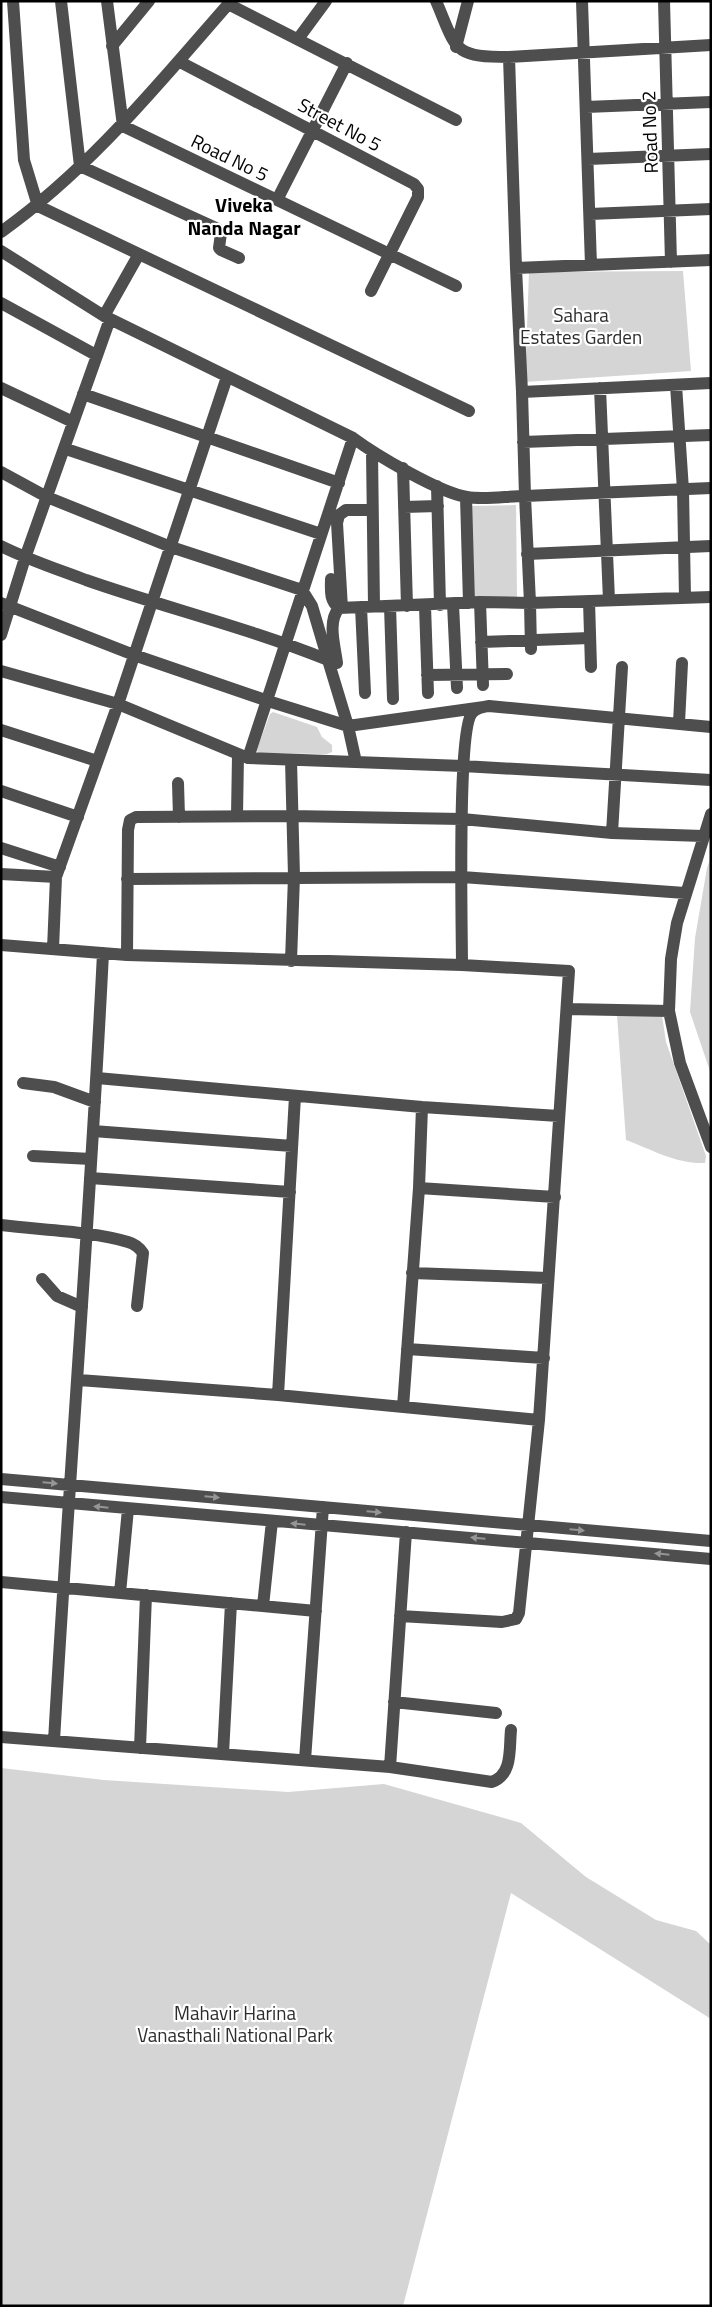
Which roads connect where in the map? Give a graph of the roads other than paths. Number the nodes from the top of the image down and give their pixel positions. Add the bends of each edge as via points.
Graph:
1 (13, 1) edge
2 (61, 1) edge
3 (107, 1) edge
4 (149, 1) edge
5 (326, 1) edge
6 (436, 1) edge
7 (468, 1) edge
8 (582, 1) edge
9 (664, 1) edge
10 (230, 3) edge
11 (298, 39) junction
12 (711, 45) edge
13 (112, 46) junction
14 (456, 47) junction
15 (665, 47) junction
16 (584, 54) junction
17 (509, 57) junction
18 (180, 62) junction
19 (347, 63) junction
20 (711, 102) edge
21 (667, 104) junction
22 (586, 107) junction
23 (456, 120) dead end
24 (123, 126) junction
25 (312, 130) junction
26 (711, 154) edge
27 (668, 156) junction
28 (588, 159) junction
29 (80, 166) junction
30 (277, 200) junction
31 (38, 206) junction
32 (711, 209) edge
33 (670, 211) junction
34 (590, 214) junction
35 (1, 232) edge
36 (1, 251) edge
37 (139, 254) junction
38 (390, 254) junction
39 (239, 258) dead end
40 (711, 260) edge
41 (671, 262) junction
42 (591, 265) junction
43 (516, 268) junction
44 (456, 286) dead end
45 (371, 291) dead end
46 (1, 303) edge
47 (107, 318) junction
48 (96, 355) junction
49 (227, 377) junction
50 (711, 384) edge
51 (676, 385) junction
52 (1, 388) edge
53 (600, 388) junction
54 (522, 392) junction
55 (83, 394) junction
56 (469, 411) dead end
57 (73, 422) junction
58 (711, 435) edge
59 (680, 436) junction
60 (353, 438) junction
61 (207, 439) junction
62 (602, 440) junction
63 (523, 442) junction
64 (66, 449) junction
65 (372, 452) junction
66 (403, 468) junction
67 (1, 472) edge
68 (339, 483) junction
69 (437, 486) junction
70 (711, 488) edge
71 (190, 490) junction
72 (683, 490) junction
73 (606, 494) junction
74 (525, 496) junction
75 (47, 497) junction
76 (466, 497) junction
77 (438, 506) junction
78 (404, 507) junction
79 (372, 510) junction
80 (321, 534) junction
81 (1, 546) edge
82 (711, 546) edge
83 (171, 547) junction
84 (683, 548) junction
85 (607, 551) junction
86 (527, 554) junction
87 (26, 558) junction
88 (331, 578) dead end
89 (302, 590) junction
90 (711, 597) edge
91 (685, 598) junction
92 (609, 600) junction
93 (589, 601) junction
94 (152, 603) junction
95 (475, 603) junction
96 (530, 603) junction
97 (6, 604) edge
98 (446, 605) junction
99 (367, 606) junction
100 (390, 606) junction
101 (407, 606) junction
102 (425, 606) junction
103 (340, 608) junction
104 (1, 635) edge
105 (590, 638) junction
106 (481, 642) junction
107 (287, 643) junction
108 (531, 644) junction
109 (134, 655) junction
110 (333, 661) junction
111 (682, 663) dead end
112 (591, 667) dead end
113 (622, 667) dead end
114 (1, 671) edge
115 (507, 674) dead end
116 (456, 675) junction
117 (427, 676) junction
118 (482, 680) junction
119 (456, 688) dead end
120 (365, 693) dead end
121 (428, 693) dead end
122 (393, 699) dead end
123 (268, 701) junction
124 (118, 704) junction
125 (484, 707) junction
126 (619, 717) junction
127 (679, 723) junction
128 (348, 726) junction
129 (711, 727) edge
130 (1, 730) edge
131 (243, 756) junction
132 (291, 760) junction
133 (97, 761) junction
134 (356, 762) junction
135 (463, 766) junction
136 (616, 776) junction
137 (711, 780) edge
138 (178, 783) dead end
139 (1, 791) edge
140 (711, 814) edge
141 (78, 816) junction
142 (179, 816) junction
143 (237, 816) junction
144 (291, 816) junction
145 (462, 820) junction
146 (612, 833) junction
147 (703, 836) junction
148 (1, 848) edge
149 (58, 872) junction
150 (1, 874) edge
151 (294, 876) junction
152 (462, 877) junction
153 (127, 879) junction
154 (685, 894) junction
155 (1, 946) edge
156 (53, 949) junction
157 (103, 953) junction
158 (127, 955) junction
159 (292, 961) junction
160 (462, 965) junction
161 (567, 1009) junction
162 (669, 1011) junction
163 (96, 1078) junction
164 (23, 1083) dead end
165 (295, 1096) junction
166 (95, 1102) junction
167 (422, 1107) junction
168 (559, 1116) junction
169 (93, 1131) junction
170 (292, 1146) junction
171 (711, 1146) edge
172 (33, 1156) dead end
173 (91, 1159) junction
174 (90, 1178) junction
175 (419, 1188) junction
176 (290, 1192) junction
177 (555, 1197) junction
178 (1, 1225) edge
179 (86, 1235) junction
180 (412, 1273) junction
181 (548, 1278) junction
182 (42, 1279) dead end
183 (137, 1306) dead end
184 (82, 1308) junction
185 (407, 1349) junction
186 (544, 1358) junction
187 (78, 1380) junction
188 (278, 1395) junction
189 (403, 1407) junction
190 (539, 1420) junction
191 (1, 1479) edge
192 (70, 1484) junction
193 (1, 1497) edge
194 (69, 1503) junction
195 (323, 1507) junction
196 (128, 1509) junction
197 (272, 1521) junction
198 (322, 1526) junction
199 (528, 1526) junction
200 (406, 1532) junction
201 (711, 1541) edge
202 (526, 1542) junction
203 (711, 1559) edge
204 (1, 1582) edge
205 (63, 1588) junction
206 (120, 1593) junction
207 (146, 1595) junction
208 (231, 1603) junction
209 (263, 1606) junction
210 (316, 1610) junction
211 (400, 1616) junction
212 (394, 1702) junction
213 (496, 1714) dead end
214 (511, 1730) dead end
215 (1, 1737) edge
216 (54, 1741) junction
217 (140, 1748) junction
218 (223, 1754) junction
219 (305, 1760) junction
220 (390, 1767) junction

1 - 31 street via 24,160
2 - 29 street
3 - 13 street
4 - 13 street
5 - 11 street
6 - 14 street
7 - 14 street
8 - 16 street
9 - 15 street, Road No 2
10 - 11 street
10 - 18 street
11 - 19 street
12 - 15 street
13 - 24 street
14 - 17 street via 480,57
15 - 16 street
15 - 21 street, Road No 2
16 - 17 street
16 - 22 street
17 - 43 street
18 - 24 street
18 - 25 street, Street No 5
19 - 23 street
19 - 25 street
20 - 21 street
21 - 22 street
21 - 27 street, Road No 2
22 - 28 street
24 - 29 street
24 - 30 street, Road No 5
25 - 30 street
25 - 38 street, Street No 5 via 414,184 418,190 418,197
26 - 27 street
27 - 28 street
27 - 33 street, Road No 2
28 - 34 street
29 - 31 street
29 - 39 street via 218,230 221,233 219,248
30 - 38 street, Road No 5
31 - 35 street
31 - 37 street
32 - 33 street
33 - 34 street
33 - 41 street, Road No 2
34 - 42 street
36 - 47 street
37 - 47 street
37 - 56 street
38 - 44 street, Road No 5
38 - 45 street
40 - 41 street
41 - 42 street
42 - 43 street
43 - 54 street
46 - 48 street
47 - 48 street
47 - 49 street
48 - 55 street
49 - 60 street
49 - 61 street
50 - 51 street
51 - 53 street
51 - 59 street
52 - 57 street
53 - 54 street
53 - 62 street
54 - 63 street
55 - 57 street
55 - 61 street
57 - 64 street
58 - 59 street
59 - 62 street
59 - 72 street
60 - 65 street
60 - 68 street
61 - 68 street
61 - 71 street
62 - 63 street
62 - 73 street
63 - 74 street
64 - 71 street
64 - 75 street
65 - 66 street
65 - 79 street
66 - 69 street
66 - 78 street
67 - 75 street
68 - 80 street
69 - 76 street
69 - 77 street
70 - 72 street
71 - 80 street
71 - 83 street
72 - 73 street
72 - 84 street
73 - 74 street
73 - 85 street
74 - 76 street
74 - 86 street
75 - 83 street
75 - 87 street
76 - 95 street
77 - 78 street
77 - 98 street
78 - 101 street
79 - 99 street
79 - 103 street via 346,510 339,515
80 - 89 street
81 - 87 street
82 - 84 street
83 - 89 street
83 - 94 street
84 - 85 street
84 - 91 street
85 - 86 street
85 - 92 street
86 - 96 street
87 - 94 street
87 - 97 street
88 - 103 street via 331,596
89 - 107 street
89 - 110 street via 312,606
90 - 91 street
91 - 92 street
92 - 93 street
93 - 96 street
93 - 105 street
94 - 107 street
94 - 109 street
95 - 96 street
95 - 98 street
95 - 106 street
96 - 108 street
97 - 104 street
97 - 109 street
98 - 102 street
98 - 116 street
99 - 100 street
99 - 103 street
99 - 120 street
100 - 101 street
100 - 122 street
101 - 102 street
102 - 117 street
103 - 110 street via 334,613
105 - 108 street
105 - 112 street
106 - 108 street
106 - 118 street
107 - 110 street
107 - 123 street
109 - 123 street
109 - 124 street
110 - 128 street
111 - 127 street
113 - 126 street
114 - 124 street
115 - 118 street
116 - 117 street
116 - 118 street
116 - 119 street
117 - 121 street
123 - 128 street
123 - 131 street
124 - 131 street
124 - 133 street
125 - 126 street
125 - 128 street
125 - 135 street via 471,713 468,721
126 - 127 street
126 - 136 street
127 - 129 street
128 - 134 street
130 - 133 street
131 - 132 street
131 - 143 street
132 - 134 street
132 - 144 street
133 - 141 street
134 - 135 street
135 - 136 street
135 - 145 street
136 - 137 street
136 - 146 street
138 - 142 street
139 - 141 street
140 - 147 street
141 - 149 street
142 - 143 street
142 - 153 street via 136,817 130,820
143 - 144 street
144 - 145 street
144 - 151 street
145 - 146 street
145 - 152 street
146 - 147 street
147 - 154 street
148 - 149 street
149 - 150 street
149 - 156 street
151 - 152 street
151 - 153 street
151 - 159 street
152 - 154 street
152 - 160 street
153 - 158 street
154 - 162 street via 676,923 671,959
155 - 156 street
156 - 157 street
157 - 158 street
157 - 163 street
158 - 159 street
159 - 160 street
160 - 161 street via 569,971
161 - 162 street
161 - 168 street
162 - 171 street via 680,1063
163 - 165 street
163 - 166 street
164 - 166 street via 54,1087
165 - 167 street
165 - 170 street
166 - 169 street
167 - 168 street
167 - 175 street
168 - 177 street
169 - 170 street
169 - 173 street
170 - 176 street
172 - 173 street
173 - 174 street
174 - 176 street
174 - 179 street
175 - 177 street
175 - 180 street
176 - 188 street
177 - 181 street
178 - 179 street
179 - 183 street via 138,1246 143,1253
179 - 184 street
180 - 181 street
180 - 185 street
181 - 186 street
182 - 184 street via 57,1296
184 - 187 street
185 - 186 street
185 - 189 street
186 - 190 street
187 - 188 street
187 - 192 street
188 - 189 street
189 - 190 street
190 - 199 street
191 -> 192 street
192 - 194 street
192 -> 195 street
193 - 194 street
196 -> 194 street
194 - 205 street
195 - 198 street
195 -> 199 street
196 - 197 street
196 - 206 street
198 -> 197 street
197 - 209 street
198 - 200 street
198 - 210 street
199 -> 201 street
199 - 202 street
202 -> 200 street
200 - 211 street
203 -> 202 street
202 - 211 street via 516,1619 502,1622
204 - 205 street
205 - 206 street
205 - 216 street
206 - 207 street
207 - 208 street
207 - 217 street
208 - 209 street
208 - 218 street
209 - 210 street
210 - 219 street
211 - 212 street
212 - 213 street
212 - 220 street
214 - 220 street via 507,1771 501,1779 492,1782
215 - 216 street
216 - 217 street
217 - 218 street
218 - 219 street
219 - 220 street

